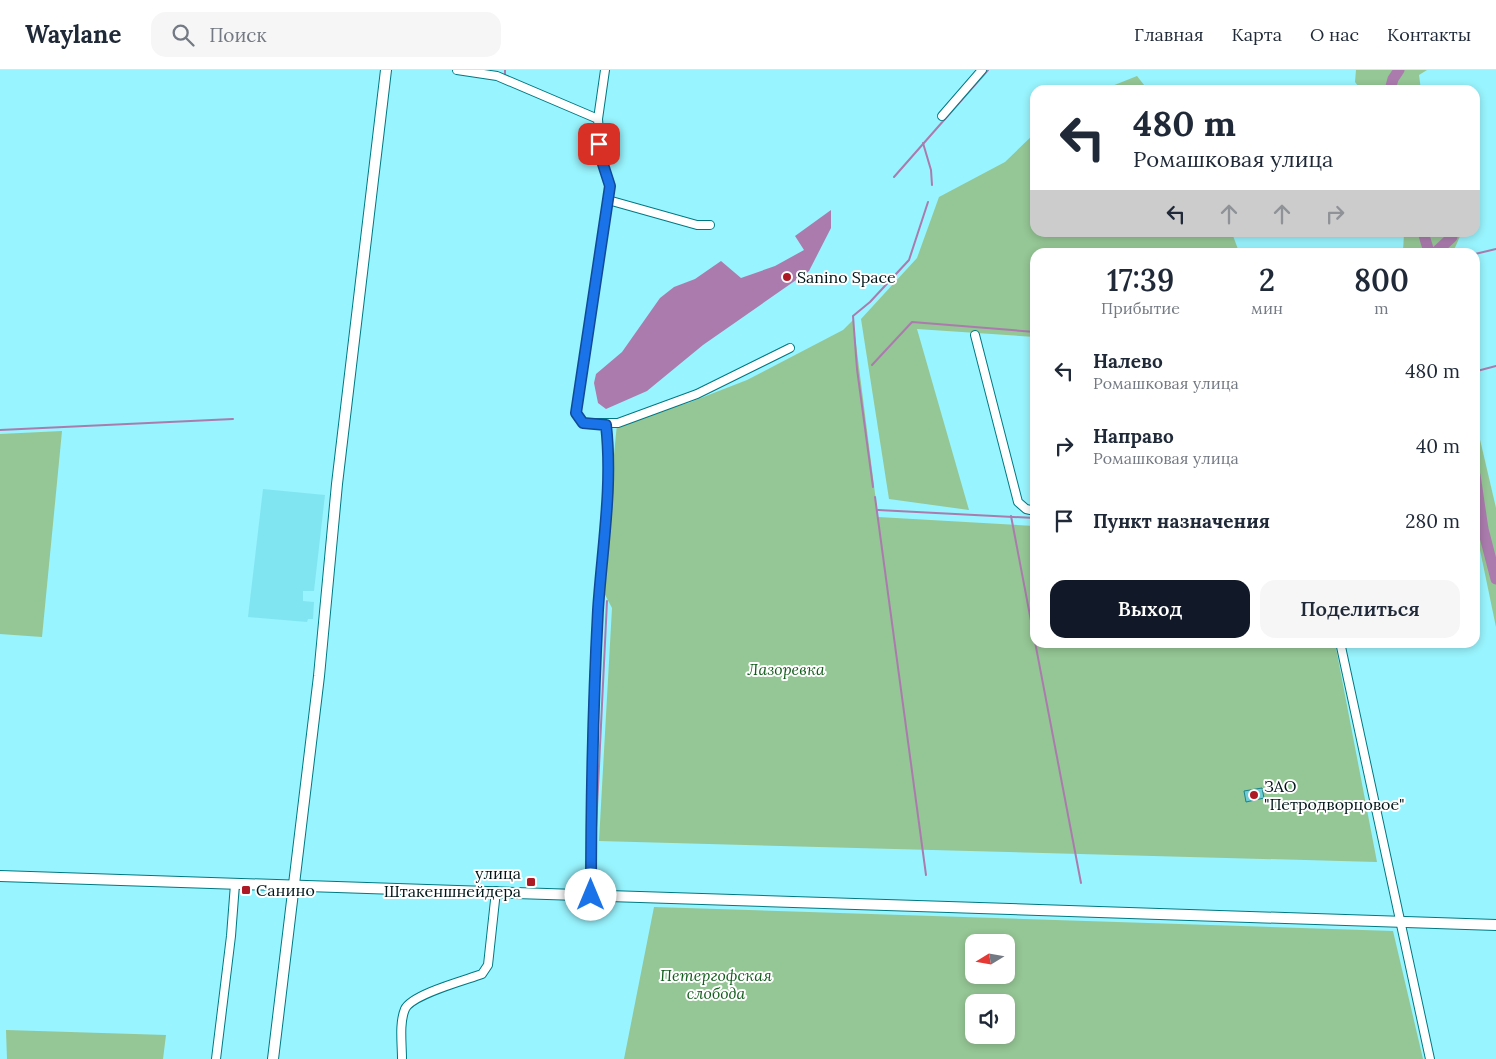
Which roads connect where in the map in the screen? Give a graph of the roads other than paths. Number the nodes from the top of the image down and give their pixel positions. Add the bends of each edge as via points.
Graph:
1 (386, 70) edge
2 (457, 70) edge
3 (605, 70) edge
4 (982, 70) edge
5 (942, 116) dead end
6 (598, 119) junction
7 (608, 200) junction
8 (710, 225) dead end
9 (975, 335) dead end
10 (790, 348) dead end
11 (606, 425) junction
12 (1030, 510) edge
13 (1341, 648) edge
14 (0, 876) edge
15 (235, 884) junction
16 (292, 886) junction
17 (496, 891) junction
18 (591, 895) junction
19 (1400, 923) junction
20 (1496, 925) edge
21 (216, 1059) edge
22 (273, 1059) edge
23 (402, 1059) edge
24 (1430, 1059) edge

1 - 16 street via 337,484 319,676
2 - 6 street via 497,76
3 - 6 street
4 - 5 street
6 - 7 street via 601,158 610,186
7 - 8 street via 696,225
7 - 11 street via 576,413 583,423
9 - 12 street via 1018,502
10 - 11 street via 697,394
11 - 18 street via 610,455 592,740
13 - 19 street
14 - 15 street
15 - 16 street
15 - 21 street
16 - 17 street
16 - 22 street
17 - 18 street
17 - 23 street via 488,965 482,974 416,998 406,1007 402,1021
18 - 19 street
19 - 20 street
19 - 24 street

